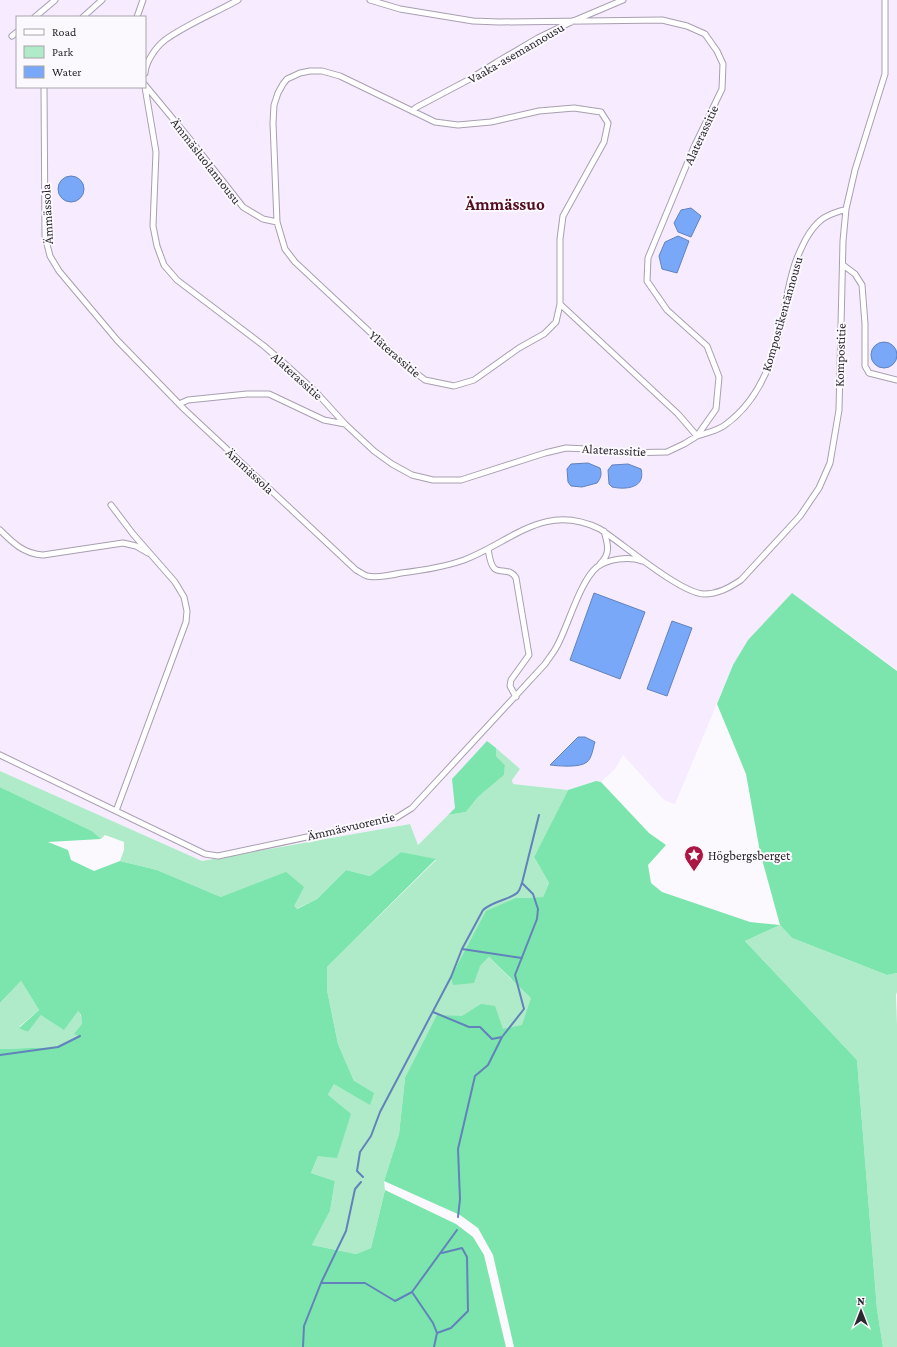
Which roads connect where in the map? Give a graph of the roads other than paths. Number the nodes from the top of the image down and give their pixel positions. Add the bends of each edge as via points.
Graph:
1 (55, 0) edge
2 (102, 0) edge
3 (143, 0) edge
4 (238, 0) edge
5 (370, 0) edge
6 (623, 0) edge
7 (885, 0) edge
8 (36, 16) edge
9 (84, 16) edge
10 (137, 16) edge
11 (571, 22) junction
12 (16, 33) edge
13 (12, 36) dead end
14 (146, 65) edge
15 (146, 87) edge
16 (44, 88) edge
17 (145, 88) edge
18 (412, 111) junction
19 (846, 209) junction
20 (277, 222) junction
21 (843, 265) junction
22 (560, 304) junction
23 (897, 380) edge
24 (179, 404) junction
25 (345, 424) junction
26 (697, 436) junction
27 (111, 505) dead end
28 (0, 530) edge
29 (604, 531) junction
30 (488, 549) junction
31 (152, 556) junction
32 (649, 564) junction
33 (598, 567) junction
34 (516, 697) junction
35 (0, 755) edge
36 (116, 811) junction

1 - 8 street
2 - 9 street
3 - 10 street
4 - 14 street via 164,41
5 - 11 street, Alaterassitie via 400,9 473,21
6 - 11 street, Vaaka-asemannousu
7 - 19 street, Kompostitie via 885,74 855,170
11 - 18 street, Vaaka-asemannousu via 538,38
11 - 26 street, Alaterassitie via 662,20 687,26 705,34 723,64 722,89 694,146 648,258 647,281 666,310 707,346 719,376 716,409
12 - 13 street
15 - 20 street, Ämmäsluolannousu via 243,207 263,219
16 - 24 street, Ämmässola via 46,236 50,256 59,271 117,340
17 - 25 street, Alaterassitie via 156,152 153,226 156,246 164,266 176,280 286,365 315,391
18 - 20 street, Yläterassitie via 340,76 322,71 300,73 287,78 274,105
18 - 22 street, Yläterassitie via 435,122 458,125 491,122 539,111 574,108 601,112 608,123 604,142 563,216 560,238
19 - 21 street, Kompostitie
19 - 26 street, Kompostikentännousu via 822,219 810,232 800,250 791,275 774,352 753,395 725,426
20 - 22 street, Yläterassitie via 285,249 295,262 403,363 425,380 454,386 474,380 519,348 544,334 556,322
21 - 23 street via 855,274 862,285 865,366 869,373
21 - 32 street, Kompostitie via 839,410 830,463 800,516 741,580 730,588 702,594 685,588
22 - 26 street via 678,414
24 - 25 street via 188,400 269,394 324,420
24 - 30 street, Ämmässola via 356,570 368,576 411,572 462,560
25 - 26 street, Alaterassitie via 392,464 412,475 433,480 461,480 566,448 624,453 666,452
27 - 31 street
28 - 31 street via 14,544 35,554 123,543 136,546
29 - 30 street, Ämmässola via 590,524 565,519 540,522
29 - 32 street, Ämmässola
29 - 33 street, Ämmäsvuorentie via 607,554
30 - 34 street via 493,568 510,572 516,578 529,655 511,680 510,686
31 - 36 street via 175,582 184,597 186,622
32 - 33 street via 636,559 626,559 608,562
33 - 34 street, Ämmäsvuorentie via 585,583 557,646
34 - 36 street, Ämmäsvuorentie via 412,808 396,818 218,856 205,854
35 - 36 street, Ämmäsvuorentie

